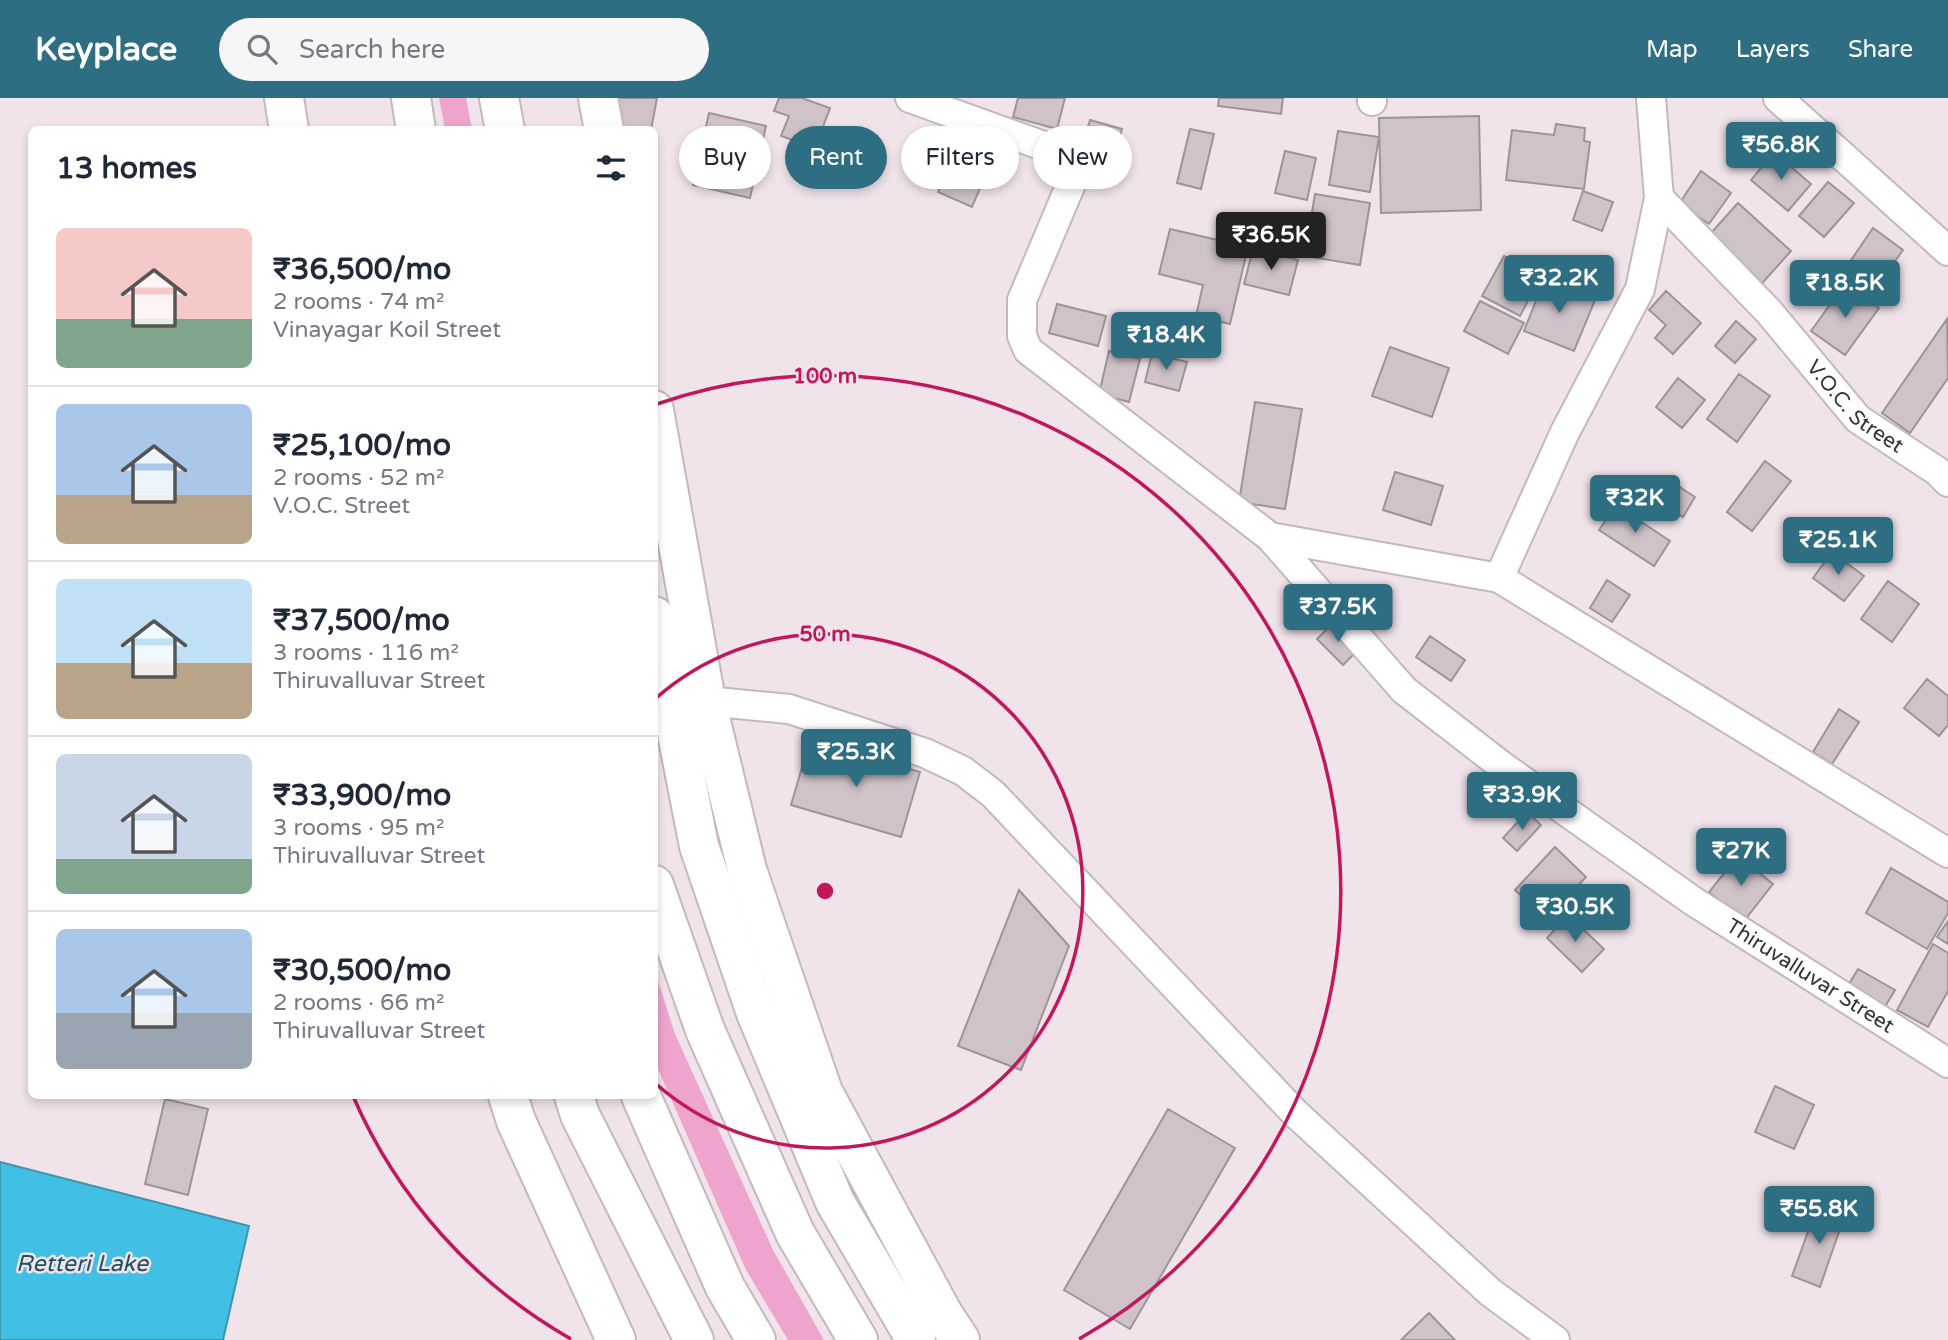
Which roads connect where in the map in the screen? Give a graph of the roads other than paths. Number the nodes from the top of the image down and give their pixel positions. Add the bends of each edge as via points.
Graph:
1 (284, 98) edge
2 (499, 98) edge
3 (598, 98) edge
4 (910, 98) edge
5 (1651, 98) edge
6 (1778, 98) edge
7 (288, 126) edge
8 (504, 126) edge
9 (603, 126) edge
10 (1659, 198) junction
11 (1948, 251) edge
12 (658, 432) edge
13 (1948, 482) edge
14 (1270, 537) junction
15 (1499, 578) junction
16 (658, 636) edge
17 (706, 701) junction
18 (1948, 853) edge
19 (658, 896) edge
20 (1948, 1063) edge
21 (509, 1099) edge
22 (575, 1099) edge
23 (642, 1099) edge
24 (616, 1340) edge
25 (694, 1340) edge
26 (756, 1340) edge
27 (858, 1340) edge
28 (916, 1340) edge
29 (960, 1340) edge
30 (1555, 1340) edge

1 - 7 main road
2 - 8 main road
3 - 9 main road
4 - 14 street, Thiruvalluvar Street via 1063,153 1072,161 1071,184 1022,300 1022,336 1028,350
5 - 10 street
6 - 11 street
10 - 13 street, V.O.C. Street via 1769,312 1858,419
10 - 15 street via 1640,289 1565,432
12 - 17 main road
14 - 15 street
14 - 20 street, Thiruvalluvar Street via 1404,690 1502,766 1693,901
15 - 18 street
16 - 28 main road via 699,846 756,1013 835,1202
17 - 29 main road via 747,870 823,1092
17 - 30 street via 789,709 925,753 963,771 993,794 1295,1113 1490,1292
19 - 27 main road via 705,1030 795,1233
21 - 24 main road
22 - 25 main road
23 - 26 main road via 725,1287

